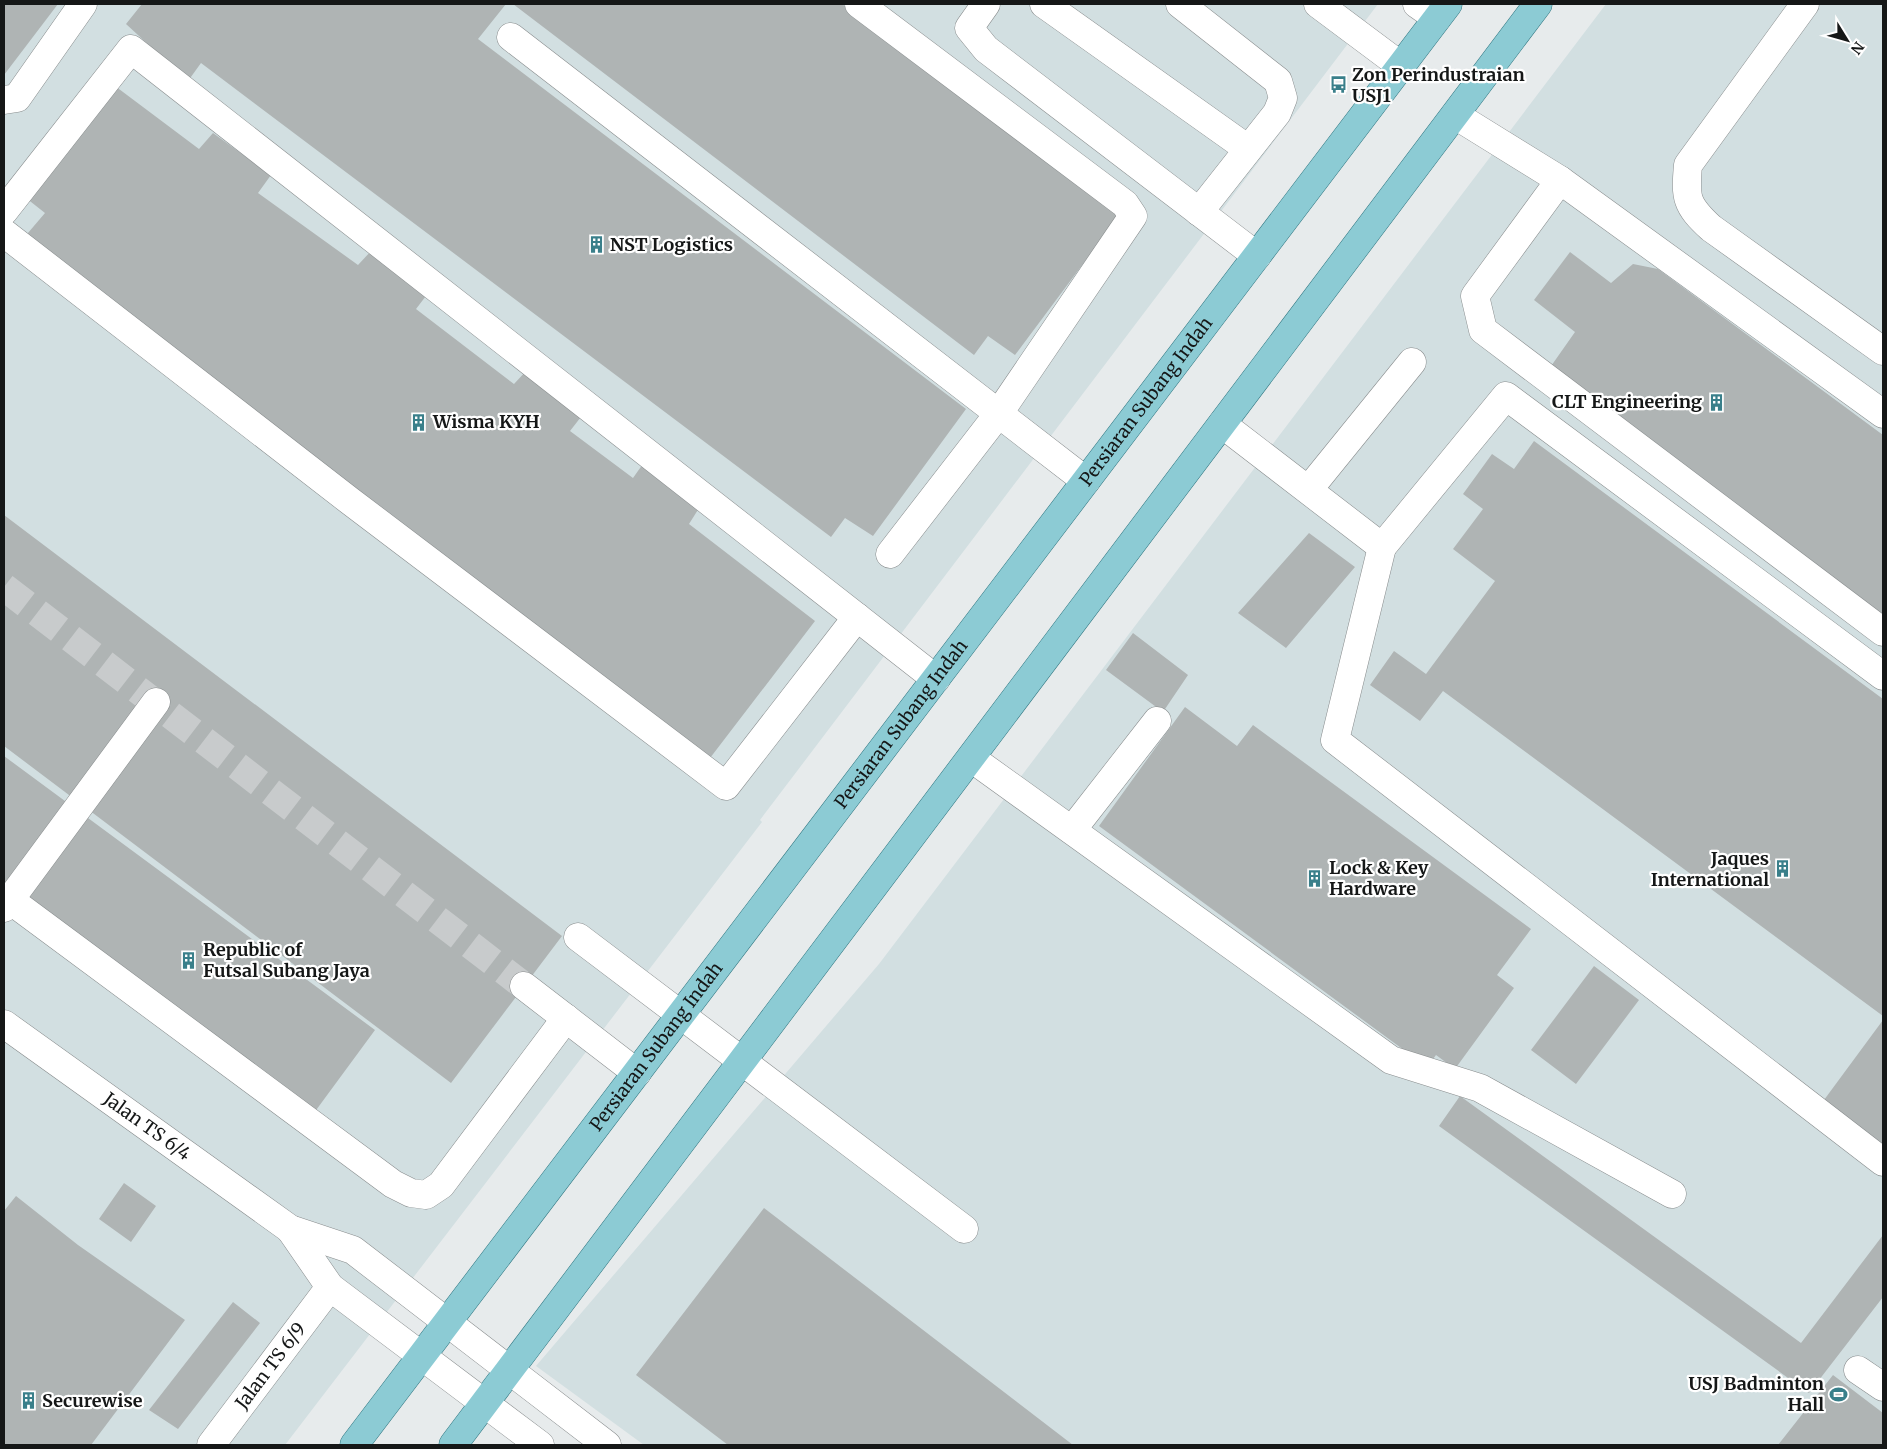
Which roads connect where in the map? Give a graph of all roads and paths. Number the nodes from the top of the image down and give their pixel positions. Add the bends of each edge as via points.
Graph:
1 (83, 4) edge
2 (859, 4) edge
3 (986, 4) edge
4 (1044, 4) edge
5 (1180, 4) edge
6 (1318, 4) edge
7 (1538, 4) edge
8 (1805, 4) edge
9 (1434, 9) edge
10 (511, 37) dead end
11 (1401, 66) junction
12 (4, 100) edge
13 (1454, 114) junction
14 (1248, 149) junction
15 (1560, 180) junction
16 (4, 211) edge
17 (1199, 212) junction
18 (4, 233) edge
19 (1257, 256) junction
20 (1883, 351) edge
21 (1412, 362) dead end
22 (999, 413) junction
23 (1883, 414) edge
24 (1222, 424) junction
25 (1086, 481) junction
26 (1309, 489) junction
27 (1382, 546) junction
28 (890, 554) dead end
29 (857, 617) junction
30 (1883, 632) edge
31 (1883, 676) edge
32 (936, 679) junction
33 (156, 702) dead end
34 (1157, 721) dead end
35 (971, 758) junction
36 (1072, 830) junction
37 (7, 904) edge
38 (578, 937) dead end
39 (524, 986) tunnel mouth
40 (681, 1015) junction
41 (566, 1018) junction
42 (4, 1024) edge
43 (742, 1061) junction
44 (638, 1073) junction
45 (1883, 1162) edge
46 (1672, 1194) dead end
47 (290, 1229) junction
48 (964, 1229) dead end
49 (330, 1286) junction
50 (446, 1324) junction
51 (422, 1356) junction
52 (510, 1369) junction
53 (1858, 1370) dead end
54 (1883, 1387) edge
55 (485, 1404) junction
56 (211, 1445) edge
57 (354, 1445) edge
58 (453, 1445) edge
59 (540, 1445) edge
60 (607, 1445) edge

1 - 12 street via 16,98
2 - 22 street via 1125,204 1133,216
3 - 17 street via 970,28 986,49
4 - 14 street
5 - 14 street via 1278,81 1283,98 1277,113
6 - 11 street
7 - 13 main road
8 - 20 street via 1688,165 1686,190 1693,211 1711,228
9 - 11 main road, Persiaran Subang Indah
10 - 22 street
11 - 19 main road, Persiaran Subang Indah
13 - 15 street
13 - 24 main road
14 - 17 street
15 - 23 street
15 - 30 street via 1474,296 1483,330
16 - 29 street via 131,49
17 - 19 street
18 - 29 street via 726,786
19 - 25 main road, Persiaran Subang Indah
21 - 26 street
22 - 25 street
22 - 28 street
24 - 26 street
24 - 35 main road
25 - 32 main road, Persiaran Subang Indah
26 - 27 street
27 - 31 street via 1506,396
27 - 45 street via 1335,740
29 - 32 street
32 - 40 main road, Persiaran Subang Indah
33 - 37 street
34 - 36 street
35 - 36 street
35 - 43 main road
36 - 46 street via 1391,1060 1480,1088
37 - 41 street via 393,1184 411,1193 426,1195 441,1185
38 - 40 street
39 - 41 street
40 - 43 street
40 - 44 main road, Persiaran Subang Indah
41 - 44 street
42 - 47 street, Jalan TS 6/4
43 - 48 street
43 - 52 main road
44 - 50 main road, Persiaran Subang Indah
47 - 49 street, Jalan TS 6/4
47 - 50 street, Jalan TS 6/4 via 353,1250
49 - 51 street, Jalan TS 6/4
49 - 56 street, Jalan TS 6/9
50 - 51 main road, Persiaran Subang Indah
50 - 52 street, Jalan TS 6/4
51 - 55 street, Jalan TS 6/4
51 - 57 main road, Persiaran Subang Indah
52 - 55 main road
52 - 60 street, Jalan TS 6/4
53 - 54 street
55 - 58 main road
55 - 59 street, Jalan TS 6/4

